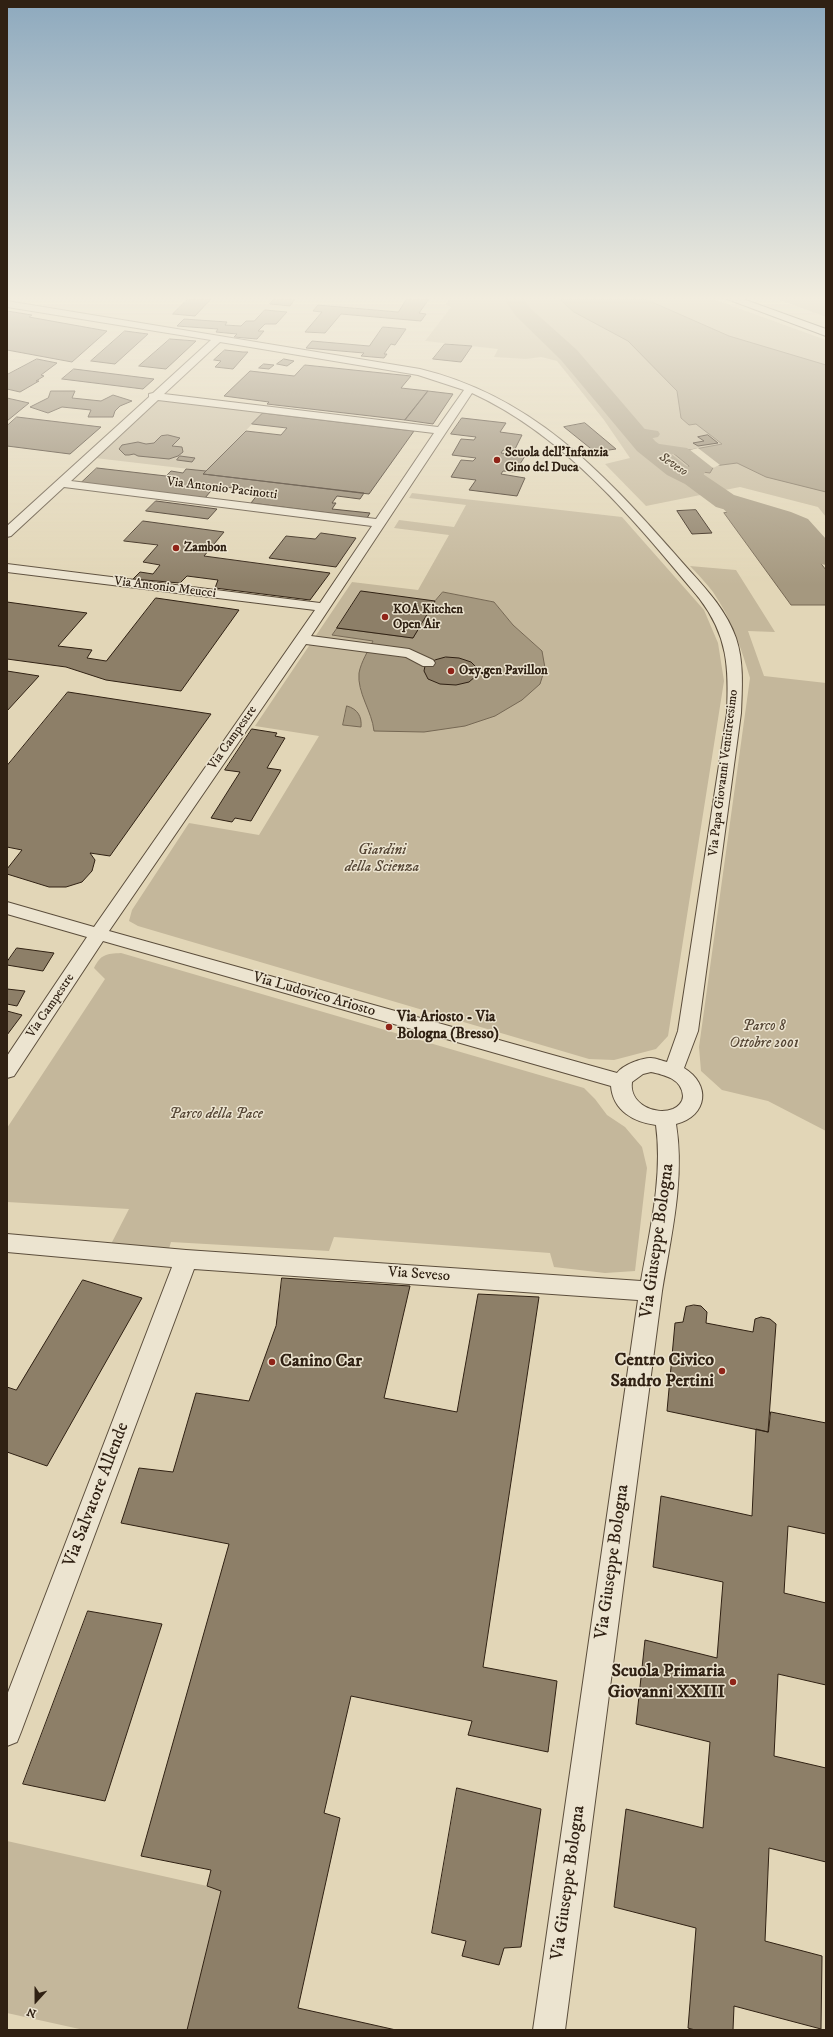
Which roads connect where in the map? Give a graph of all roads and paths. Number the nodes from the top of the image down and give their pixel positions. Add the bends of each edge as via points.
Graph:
1 (466, 394) edge
2 (482, 394) edge
3 (153, 396) joint
4 (486, 396) junction
5 (460, 404) junction
6 (442, 431) junction
7 (60, 483) junction
8 (380, 523) junction
9 (7, 533) edge
10 (7, 568) edge
11 (323, 607) junction
12 (302, 639) junction
13 (428, 663) dead end
14 (7, 908) edge
15 (99, 934) junction
16 (673, 1070) junction
17 (7, 1071) edge
18 (622, 1082) junction
19 (665, 1118) junction
20 (7, 1243) edge
21 (186, 1259) junction
22 (651, 1291) junction
23 (7, 1732) edge
24 (548, 2030) edge

1 - 5 street, Via Campestre
2 - 4 street, Via Papa Giovanni Ventitreesimo
3 - 6 street
3 - 7 street
4 - 5 street
4 - 16 street, Via Papa Giovanni Ventitreesimo via 523,416 596,474 713,606 729,638 736,676 734,713 688,1031
5 - 6 street, Via Campestre
6 - 8 street, Via Campestre
7 - 8 street, Via Antonio Pacinotti
7 - 9 street
8 - 11 street, Via Campestre
10 - 11 street, Via Antonio Meucci
11 - 12 street, Via Campestre
12 - 13 street via 408,653
12 - 15 street, Via Campestre
14 - 15 street, Via Ludovico Ariosto
15 - 17 street, Via Campestre
15 - 18 street, Via Ludovico Ariosto
16 - 18 street via 652,1065 637,1068 627,1074
16 - 19 street via 690,1082 694,1093 692,1104 684,1113
18 - 19 street via 622,1095 628,1106 641,1114
19 - 22 street, Via Giuseppe Bologna via 669,1144 669,1175
20 - 21 street, Via Seveso
21 - 22 street, Via Seveso
21 - 23 street, Via Salvatore Allende
22 - 24 street, Via Giuseppe Bologna

